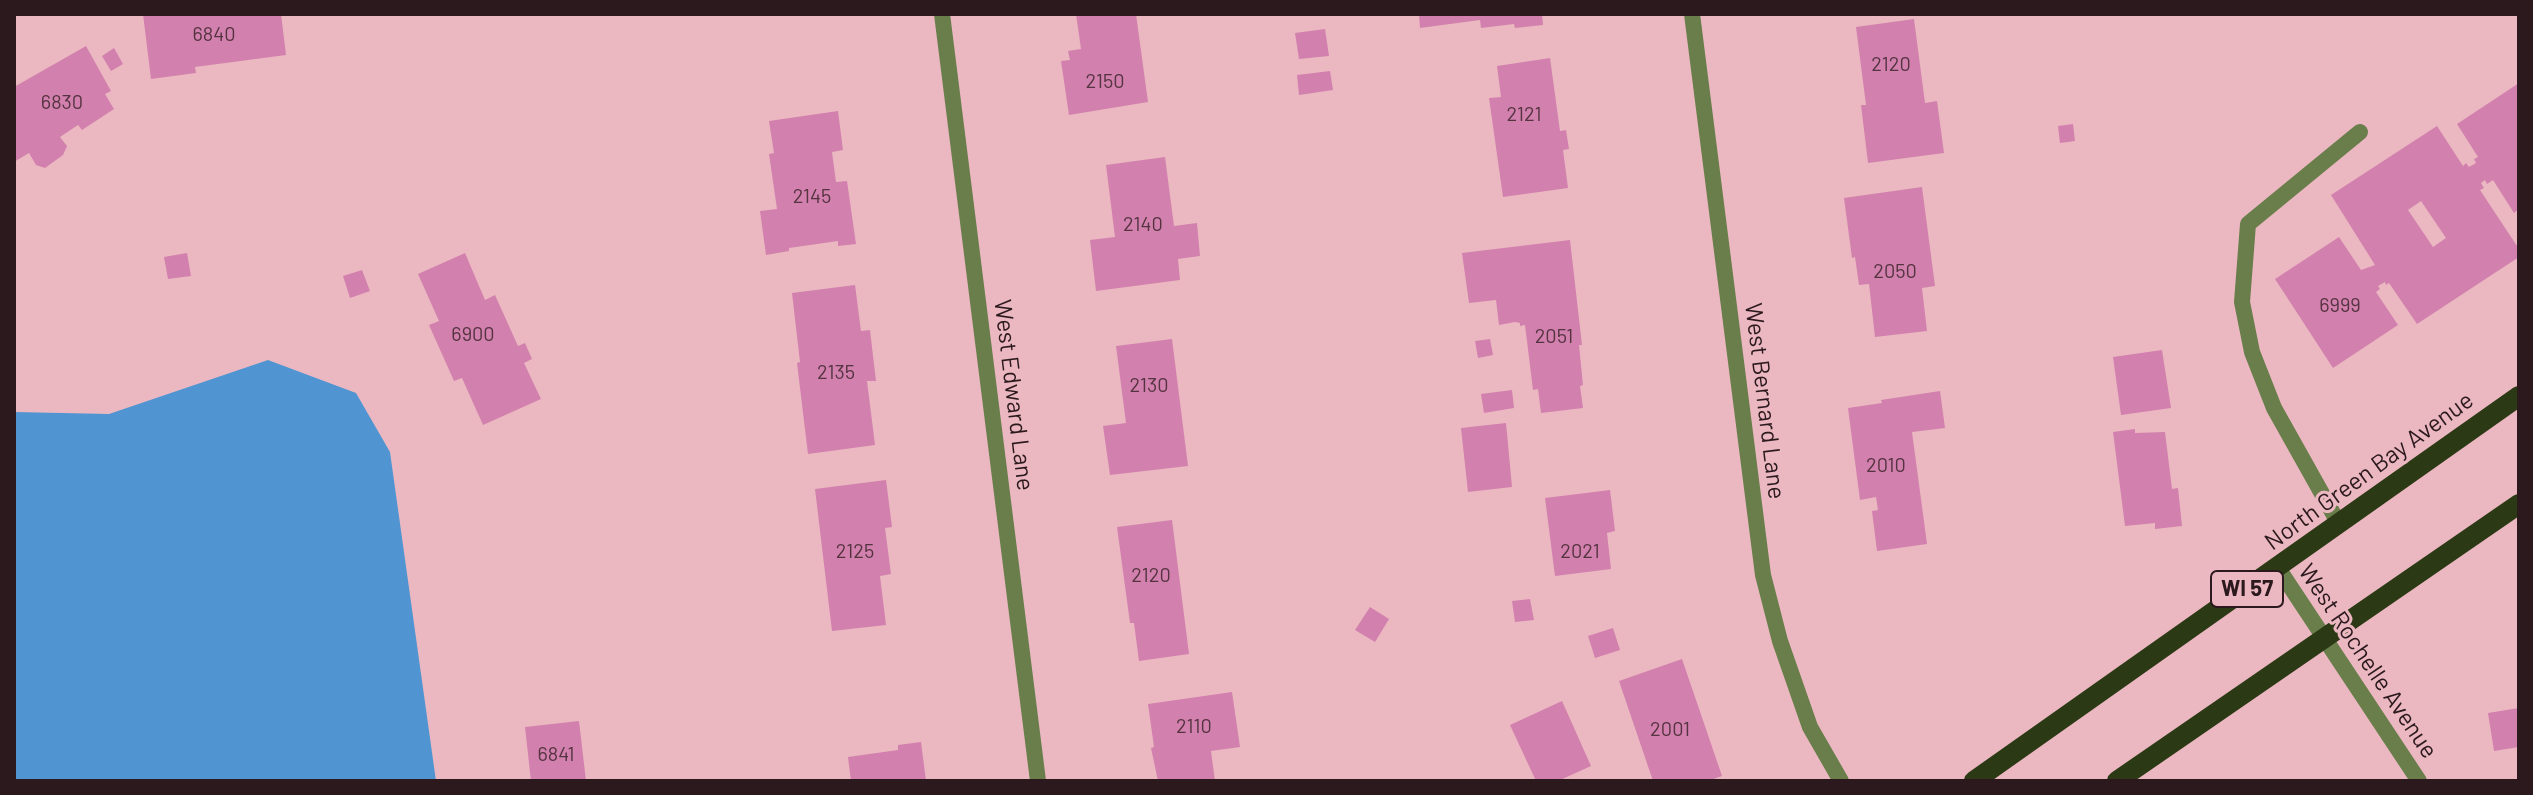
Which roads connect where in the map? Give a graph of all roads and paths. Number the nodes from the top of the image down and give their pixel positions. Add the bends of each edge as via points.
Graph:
1 (942, 14) edge
2 (1692, 14) edge
3 (2360, 132) dead end
4 (2519, 396) edge
5 (2519, 504) edge
6 (2339, 524) junction
7 (2278, 568) junction
8 (2326, 638) junction
9 (1038, 781) edge
10 (1841, 781) edge
11 (1974, 781) edge
12 (2117, 781) edge
13 (2419, 781) edge

1 - 9 street, West Edward Lane
2 - 10 street, West Bernard Lane via 1763,575 1810,727
3 - 6 street via 2248,224 2242,302 2252,352 2274,408
4 - 6 main road, North Green Bay Avenue / WI 57
5 - 8 main road
6 - 7 main road, North Green Bay Avenue / WI 57
7 - 8 street, West Rochelle Avenue
7 - 11 main road, North Green Bay Avenue / WI 57
8 - 12 main road
8 - 13 street, West Rochelle Avenue

